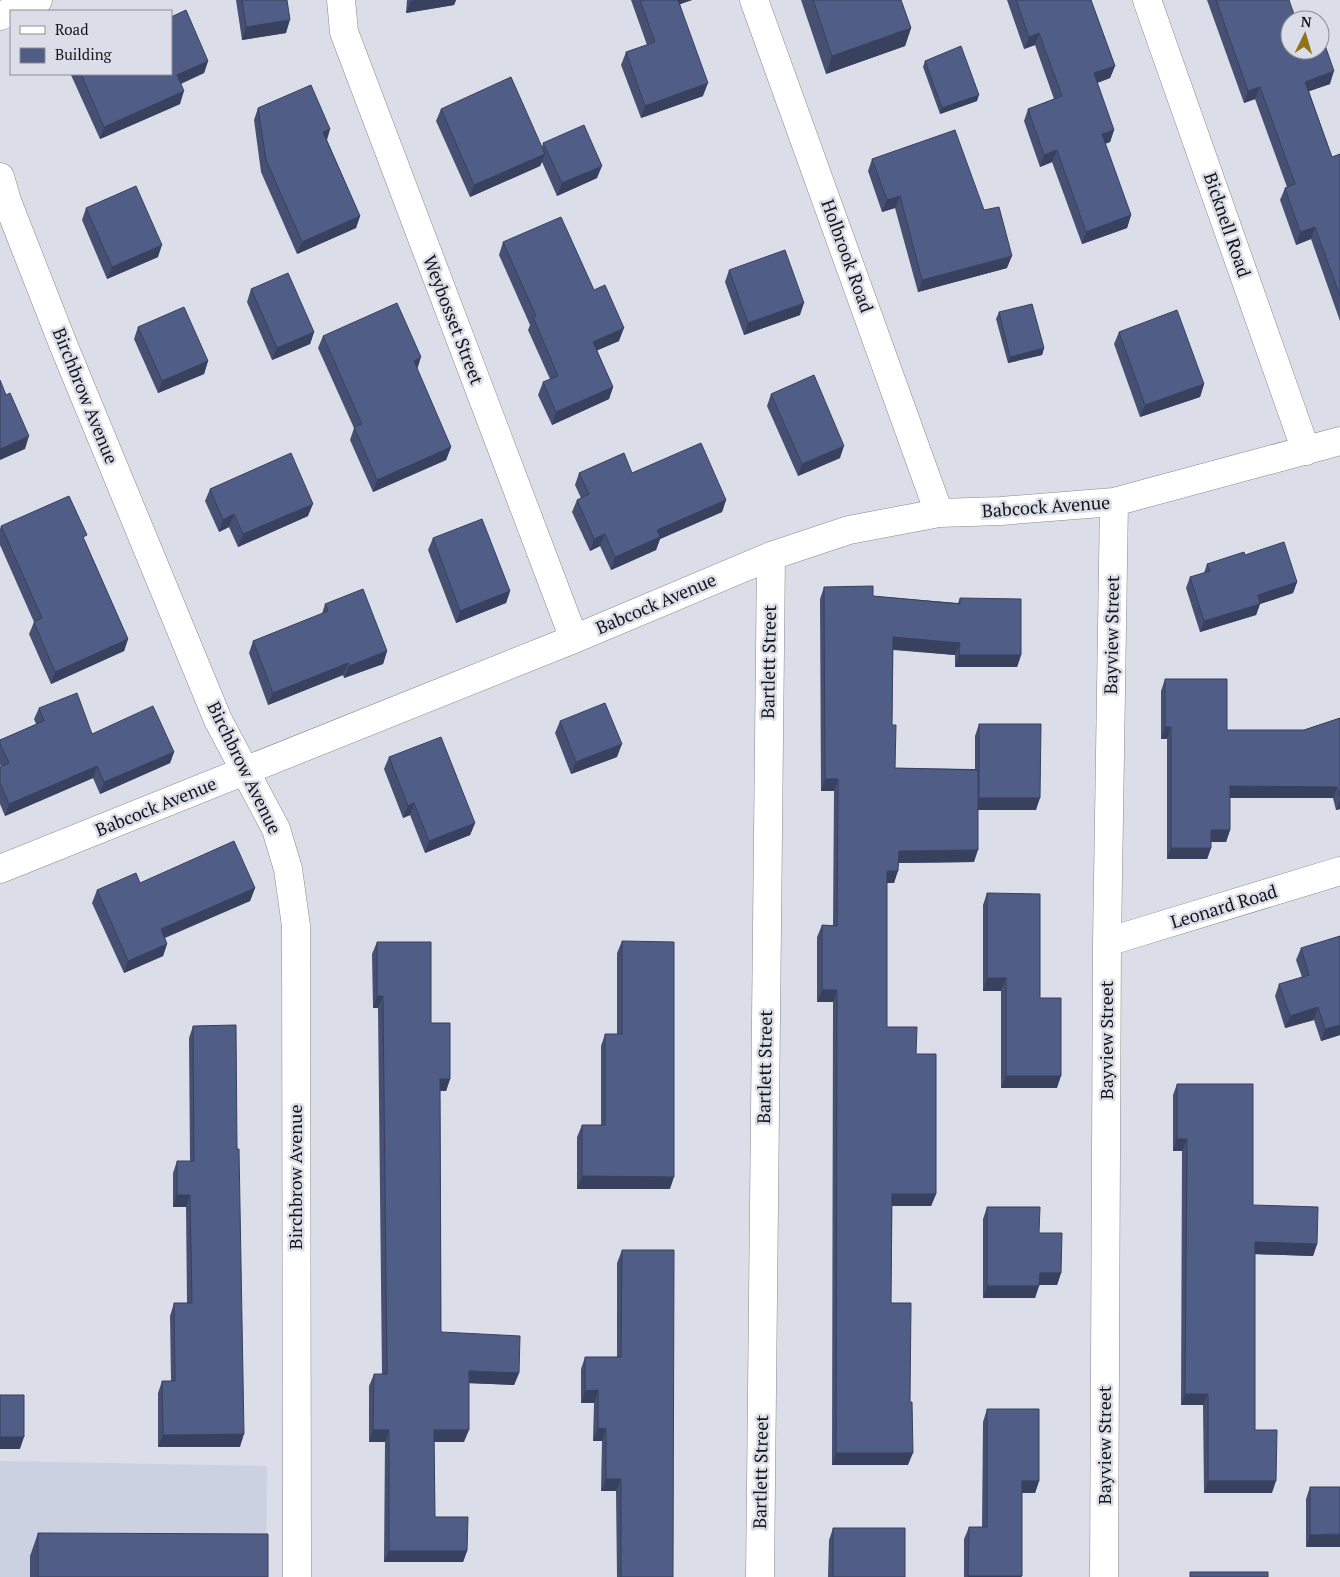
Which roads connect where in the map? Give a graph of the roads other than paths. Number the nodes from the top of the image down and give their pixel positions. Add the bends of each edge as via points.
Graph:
1 (38, 0) edge
2 (341, 0) edge
3 (754, 0) edge
4 (1147, 0) edge
5 (14, 10) edge
6 (0, 177) edge
7 (1340, 440) edge
8 (1306, 451) junction
9 (1114, 502) junction
10 (939, 513) junction
11 (770, 556) junction
12 (574, 639) junction
13 (245, 771) junction
14 (0, 869) edge
15 (1340, 871) edge
16 (1107, 942) junction
17 (297, 1577) edge
18 (760, 1577) edge
19 (1104, 1577) edge

1 - 5 street
2 - 12 street, Weybosset Street via 344,32
3 - 10 street, Holbrook Road
4 - 8 street, Bicknell Road
6 - 13 street, Birchbrow Avenue via 56,326 218,720
7 - 8 street, Babcock Avenue
8 - 9 street, Babcock Avenue
9 - 10 street, Babcock Avenue
9 - 16 street, Bayview Street
10 - 11 street, Babcock Avenue via 850,530
11 - 12 street, Babcock Avenue
11 - 18 street, Bartlett Street
12 - 13 street, Babcock Avenue
13 - 14 street, Babcock Avenue
13 - 17 street, Birchbrow Avenue via 276,829 288,869 296,926
15 - 16 street, Leonard Road
16 - 19 street, Bayview Street

